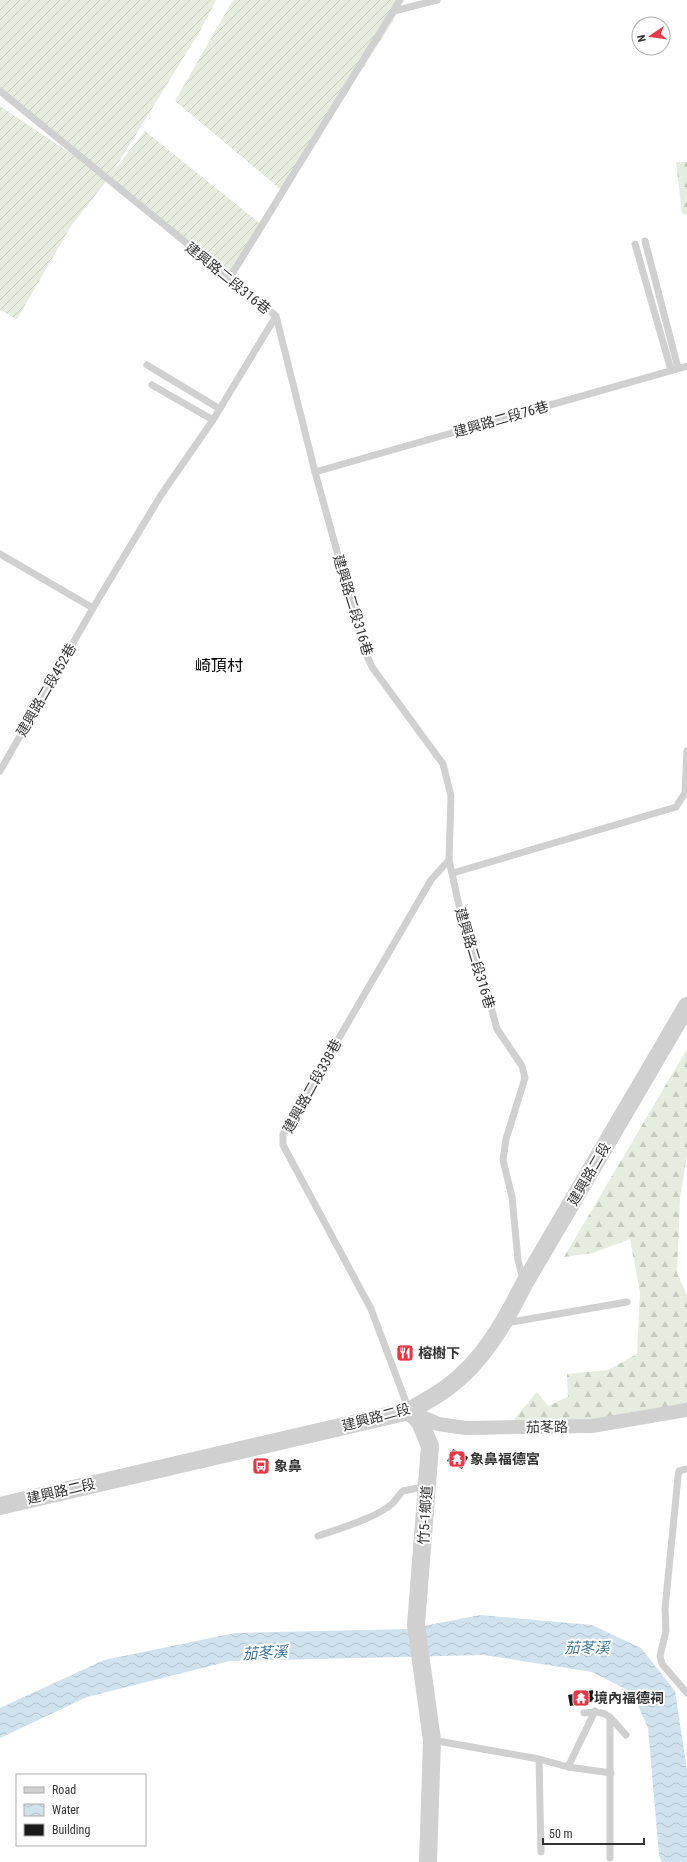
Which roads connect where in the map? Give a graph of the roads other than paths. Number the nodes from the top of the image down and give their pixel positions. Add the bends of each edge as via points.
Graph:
1 (400, 0) edge
2 (437, 0) edge
3 (394, 11) junction
4 (0, 91) edge
5 (645, 241) dead end
6 (635, 244) dead end
7 (229, 279) junction
8 (276, 316) junction
9 (147, 365) dead end
10 (687, 366) edge
11 (674, 369) junction
12 (152, 385) dead end
13 (220, 409) junction
14 (213, 420) junction
15 (315, 472) junction
16 (0, 554) edge
17 (93, 608) junction
18 (687, 751) edge
19 (0, 771) edge
20 (449, 860) junction
21 (453, 873) junction
22 (687, 1006) edge
23 (524, 1284) junction
24 (626, 1302) dead end
25 (504, 1324) junction
26 (687, 1410) edge
27 (409, 1411) junction
28 (687, 1469) edge
29 (427, 1486) junction
30 (0, 1506) edge
31 (318, 1536) dead end
32 (687, 1693) edge
33 (595, 1711) junction
34 (584, 1713) dead end
35 (610, 1717) junction
36 (626, 1735) dead end
37 (432, 1740) junction
38 (539, 1759) junction
39 (568, 1767) junction
40 (611, 1773) junction
41 (541, 1852) dead end
42 (610, 1858) dead end
43 (428, 1862) edge

1 - 3 lane
2 - 3 lane
3 - 7 lane
4 - 7 lane, 建興路二段316巷
5 - 11 lane
6 - 11 lane
7 - 8 lane, 建興路二段316巷
8 - 13 lane, 建興路二段452巷
8 - 15 lane, 建興路二段316巷
9 - 13 lane
10 - 11 lane, 建興路二段76巷
11 - 15 lane, 建興路二段76巷
12 - 14 lane
13 - 14 lane, 建興路二段452巷
14 - 17 lane, 建興路二段452巷 via 161,495
15 - 20 lane, 建興路二段316巷 via 364,649 372,668 443,764 451,796
16 - 17 lane
17 - 19 lane, 建興路二段452巷
18 - 21 lane via 685,793 676,808
20 - 21 lane, 建興路二段316巷
20 - 27 lane, 建興路二段338巷 via 431,880 283,1134 283,1144 372,1309
21 - 23 lane, 建興路二段316巷 via 465,933 480,966 497,1029 522,1066 525,1078 506,1139 503,1160 512,1197 518,1260
22 - 23 street, 建興路二段
23 - 25 street, 建興路二段
24 - 25 lane
25 - 27 street, 建興路二段 via 479,1356 449,1386
26 - 27 street, 茄苳路 via 592,1426 466,1428 438,1424
27 - 29 street, 竹5-1鄉道 via 420,1422 430,1446
27 - 30 street, 建興路二段
28 - 32 lane via 679,1471 678,1477 665,1608 666,1631 660,1656 662,1664
29 - 31 lane via 403,1491 386,1507
29 - 37 street, 竹5-1鄉道 via 416,1625
33 - 34 lane
33 - 35 lane
33 - 39 lane
35 - 36 lane
35 - 40 lane
37 - 38 lane
37 - 43 street
38 - 39 lane
38 - 41 lane
39 - 40 lane
40 - 42 lane

